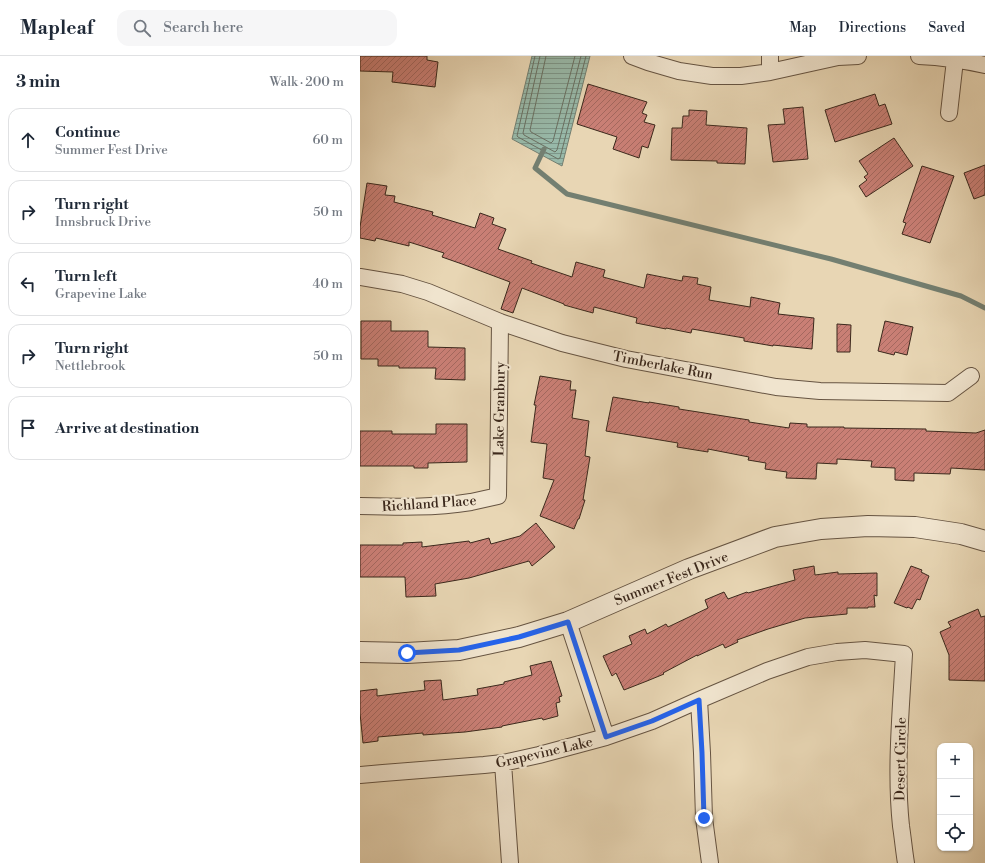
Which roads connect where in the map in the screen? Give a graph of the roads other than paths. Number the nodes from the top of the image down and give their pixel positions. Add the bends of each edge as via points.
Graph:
1 (632, 56) edge
2 (770, 56) edge
3 (858, 56) edge
4 (919, 56) edge
5 (956, 60) junction
6 (985, 65) edge
7 (770, 72) junction
8 (949, 113) dead end
9 (360, 277) edge
10 (500, 322) junction
11 (971, 376) dead end
12 (498, 496) joint
13 (360, 506) edge
14 (985, 541) edge
15 (568, 622) junction
16 (360, 652) edge
17 (904, 654) joint
18 (699, 700) junction
19 (606, 737) junction
20 (503, 763) junction
21 (360, 775) edge
22 (510, 863) edge
23 (710, 863) edge
24 (906, 863) edge

1 - 7 street via 679,71 712,76
2 - 7 street
3 - 7 street via 838,57
4 - 5 street
5 - 6 street
5 - 8 street
9 - 10 street, Timberlake Run via 402,284 428,292
10 - 11 street, Timberlake Run via 562,343 626,359 776,387 820,391 948,394
10 - 12 street, Lake Granbury
12 - 13 street, Richland Place via 443,505
14 - 15 street, Summer Fest Drive via 961,534 915,527 868,526 821,529 774,537 689,569
15 - 16 street, Summer Fest Drive via 519,637 459,650
15 - 19 street
17 - 18 street, Grapevine Lake via 865,650 808,657 767,671
17 - 24 street, Desert Circle via 898,800
18 - 19 street, Grapevine Lake via 652,721
18 - 23 street via 704,818
19 - 20 street, Grapevine Lake
20 - 21 street, Grapevine Lake
20 - 22 street

